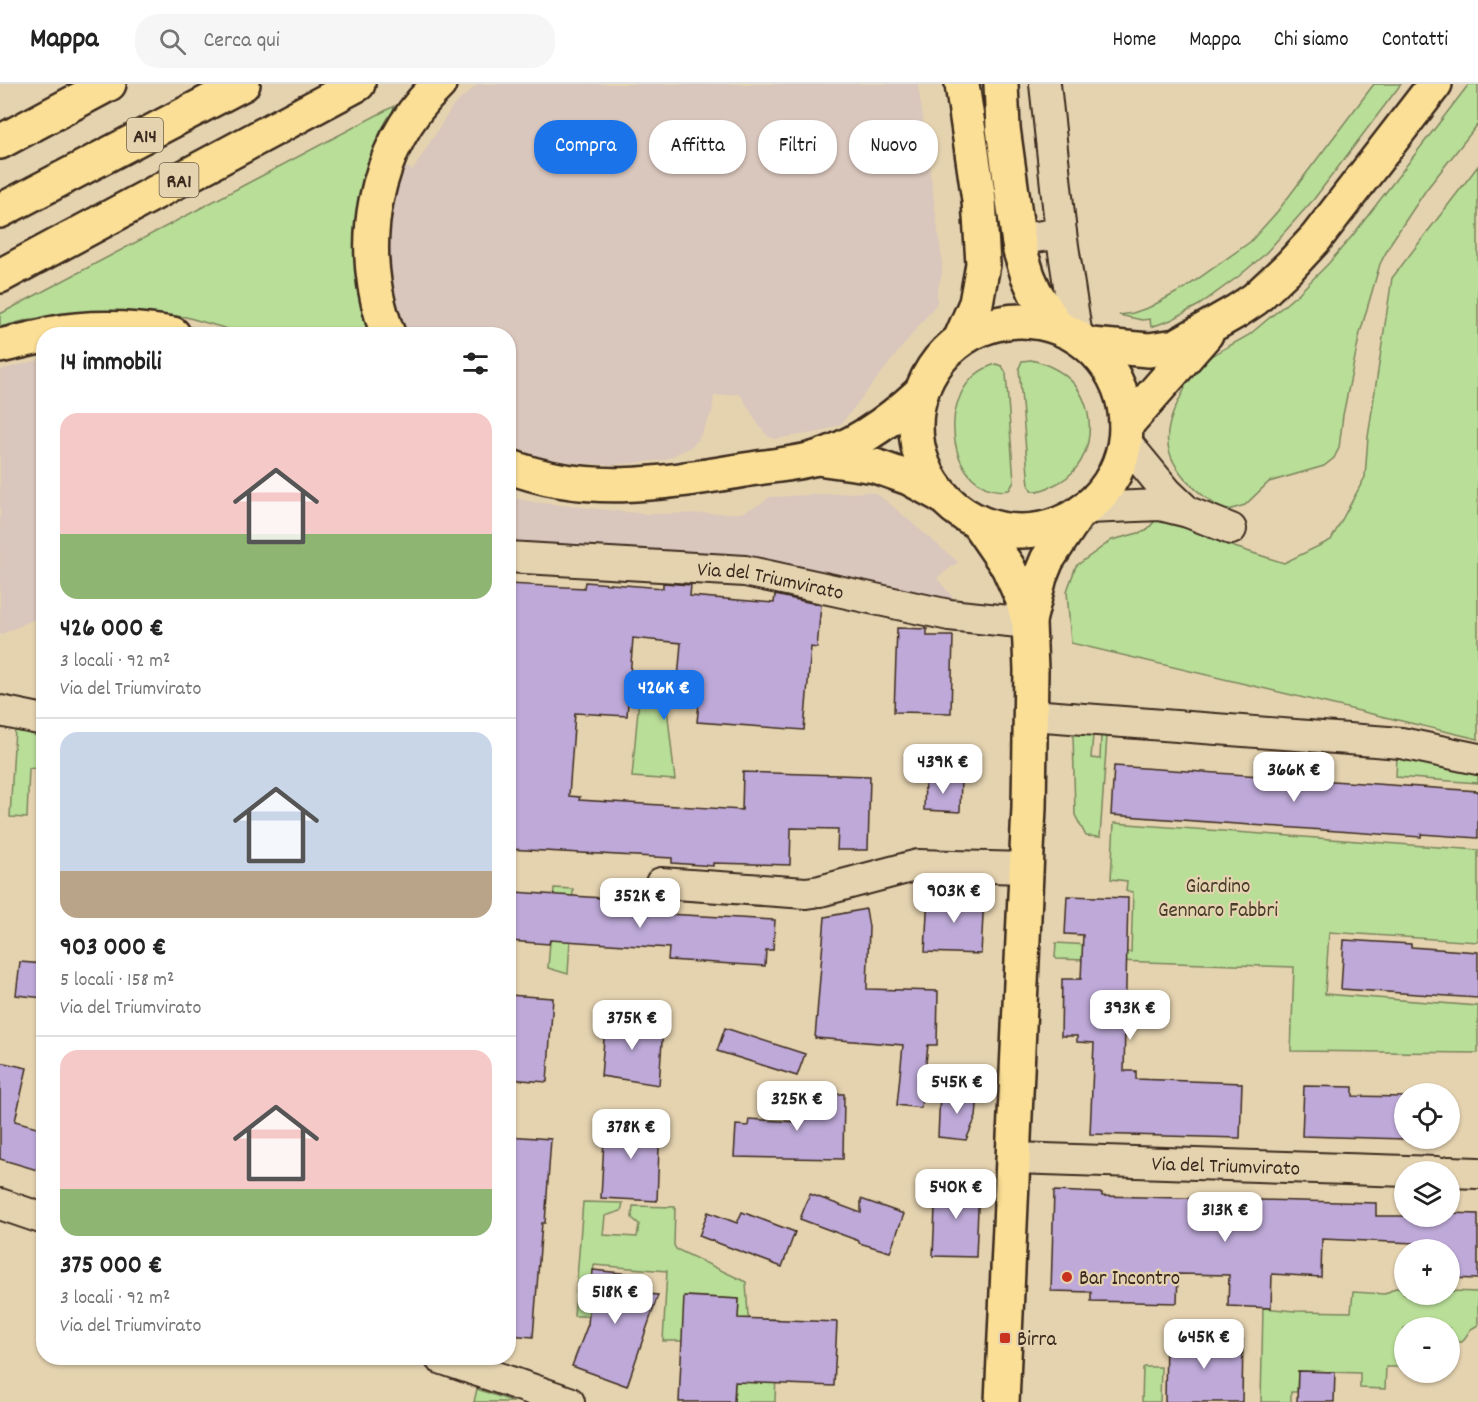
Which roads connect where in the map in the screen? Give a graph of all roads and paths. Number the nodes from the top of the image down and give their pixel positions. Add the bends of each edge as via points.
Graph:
1 (109, 84) edge
2 (243, 84) edge
3 (358, 84) edge
4 (439, 84) edge
5 (962, 84) edge
6 (968, 84) edge
7 (998, 84) edge
8 (1045, 84) edge
9 (1435, 84) edge
10 (970, 131) junction
11 (0, 142) edge
12 (48, 186) junction
13 (0, 211) edge
14 (0, 216) edge
15 (1061, 233) junction
16 (1017, 240) junction
17 (0, 276) edge
18 (1213, 326) junction
19 (385, 327) edge
20 (1075, 336) junction
21 (36, 338) edge
22 (960, 340) junction
23 (0, 346) edge
24 (920, 393) junction
25 (1125, 433) junction
26 (816, 458) junction
27 (516, 468) edge
28 (942, 496) junction
29 (1082, 511) junction
30 (1188, 512) junction
31 (977, 522) junction
32 (1231, 529) dead end
33 (516, 557) edge
34 (1029, 623) junction
35 (0, 711) edge
36 (1031, 715) junction
37 (36, 718) edge
38 (1478, 759) edge
39 (1026, 868) junction
40 (661, 884) dead end
41 (1014, 1158) junction
42 (1394, 1171) edge
43 (1460, 1172) edge
44 (1478, 1173) edge
45 (0, 1204) edge
46 (36, 1216) edge
47 (461, 1365) edge
48 (569, 1402) edge
49 (1002, 1402) edge

1 - 11 main road
2 - 12 main road, A14
3 - 17 main road, RA1
4 - 19 main road via 398,140 376,199 372,263
5 - 10 main road
6 - 10 street
7 - 16 main road
8 - 15 street
9 - 18 main road via 1304,251 1254,298
10 - 22 main road via 983,264 976,303
12 - 13 main road, A14
12 - 14 main road, A14
15 - 16 street
15 - 20 street
16 - 20 main road via 1028,276
18 - 20 main road via 1176,346 1149,350
18 - 25 main road
20 - 22 main road via 1035,321 1003,322
20 - 25 main road via 1103,357 1120,389
21 - 23 main road
22 - 24 main road via 948,350
24 - 26 main road via 874,431
24 - 28 main road via 915,424 918,448 927,475
25 - 29 main road via 1110,479
25 - 30 street via 1167,492
26 - 27 main road via 658,483 604,486 556,480
26 - 28 main road via 875,466
28 - 31 main road
29 - 30 street via 1160,505
29 - 31 main road via 1047,529 1008,531
29 - 34 main road via 1044,568
30 - 32 street
31 - 34 main road via 1015,579
33 - 34 street, Via del Triumvirato via 746,571 949,615
34 - 36 main road
35 - 37 street
36 - 38 street via 1401,743
36 - 39 main road
39 - 40 street via 918,865 806,893
39 - 41 main road
41 - 42 street, Via del Triumvirato
41 - 49 main road
43 - 44 street
45 - 46 street
47 - 48 street

